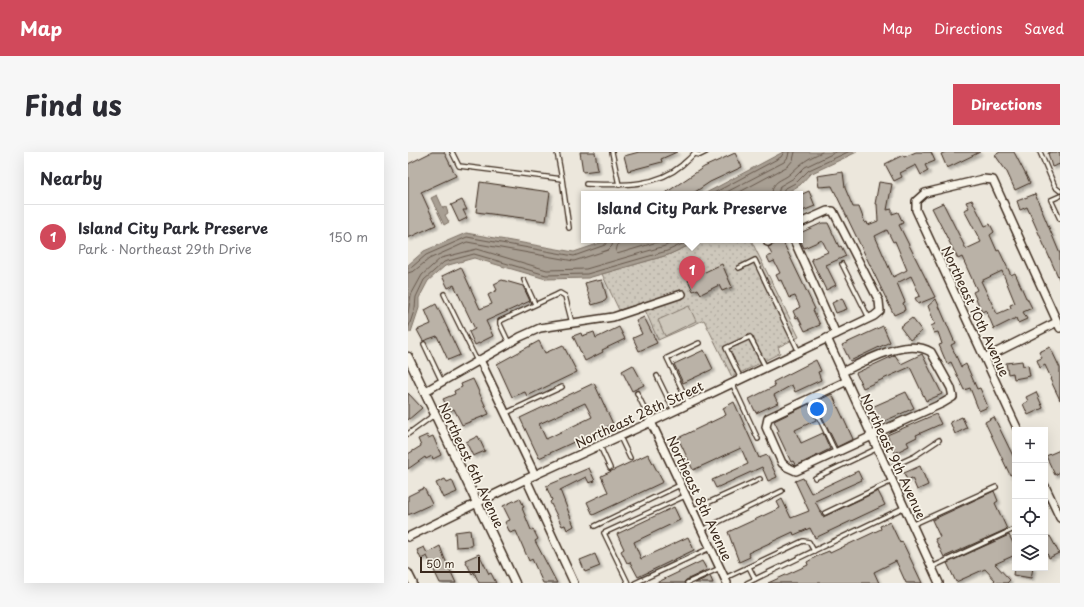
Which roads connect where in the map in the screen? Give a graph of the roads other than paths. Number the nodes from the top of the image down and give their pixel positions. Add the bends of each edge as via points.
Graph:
1 (452, 152) edge
2 (557, 152) edge
3 (612, 152) edge
4 (706, 152) edge
5 (1040, 152) edge
6 (695, 153) edge
7 (562, 180) junction
8 (586, 184) dead end
9 (619, 185) junction
10 (1060, 191) edge
11 (1060, 196) edge
12 (1060, 219) edge
13 (803, 222) edge
14 (569, 228) dead end
15 (795, 243) edge
16 (842, 264) dead end
17 (739, 268) dead end
18 (524, 280) dead end
19 (444, 294) dead end
20 (682, 294) dead end
21 (535, 304) junction
22 (869, 318) junction
23 (572, 323) junction
24 (1058, 325) edge
25 (836, 334) junction
26 (827, 338) junction
27 (508, 343) junction
28 (699, 343) dead end
29 (424, 344) dead end
30 (799, 352) junction
31 (408, 357) edge
32 (985, 358) junction
33 (479, 360) junction
34 (766, 368) junction
35 (842, 372) junction
36 (657, 376) dead end
37 (741, 379) junction
38 (847, 381) junction
39 (442, 382) junction
40 (732, 384) junction
41 (562, 387) dead end
42 (424, 392) junction
43 (637, 393) dead end
44 (809, 398) junction
45 (689, 404) junction
46 (674, 411) junction
47 (506, 413) junction
48 (434, 415) junction
49 (651, 422) junction
50 (1017, 427) edge
51 (408, 434) edge
52 (872, 435) junction
53 (620, 437) junction
54 (758, 439) dead end
55 (939, 440) dead end
56 (600, 446) junction
57 (878, 448) junction
58 (836, 453) junction
59 (630, 458) dead end
60 (610, 468) dead end
61 (887, 468) junction
62 (535, 475) junction
63 (815, 478) dead end
64 (526, 479) junction
65 (760, 479) dead end
66 (892, 481) junction
67 (680, 485) junction
68 (996, 487) dead end
69 (782, 491) dead end
70 (1048, 492) edge
71 (685, 496) junction
72 (477, 504) junction
73 (905, 508) junction
74 (691, 510) junction
75 (825, 513) dead end
76 (1060, 518) edge
77 (912, 525) junction
78 (595, 526) dead end
79 (702, 530) junction
80 (1012, 530) edge
81 (408, 538) edge
82 (710, 548) junction
83 (814, 551) junction
84 (749, 567) junction
85 (932, 567) junction
86 (720, 568) junction
87 (408, 573) edge
88 (755, 579) junction
89 (726, 581) edge
90 (748, 582) edge
91 (414, 583) edge
92 (514, 583) edge
93 (574, 583) edge
94 (628, 583) edge
95 (635, 583) edge
96 (687, 583) edge
97 (939, 583) edge

1 - 7 lane via 459,166
2 - 7 lane
3 - 9 lane
4 - 6 lane via 700,155
5 - 10 lane via 1055,187
6 - 9 lane via 677,169 660,178 631,185
7 - 14 lane
8 - 9 lane
11 - 12 lane via 1051,200
13 - 22 street, Northeast 28th Street via 827,211 833,211 879,301 880,311
15 - 25 street
16 - 22 lane
17 - 30 lane via 755,260
18 - 21 lane
19 - 33 lane
20 - 23 street via 613,318
21 - 23 lane via 563,294
21 - 27 lane via 499,323
22 - 25 street, Northeast 28th Street
23 - 27 street via 540,328
24 - 32 street
24 - 32 street, Northeast 10th Avenue via 993,180 983,179 925,193 916,201 916,210
25 - 26 street, Northeast 28th Street
26 - 30 street, Northeast 28th Street
26 - 35 street, Northeast 9th Avenue
27 - 33 street
28 - 45 lane via 667,358
29 - 39 lane
30 - 34 street, Northeast 28th Street
31 - 42 street, Northeast 6th Avenue
32 - 50 street, Northeast 10th Avenue
33 - 39 street
33 - 47 street
34 - 37 street, Northeast 28th Street
34 - 37 lane via 750,337 726,348
35 - 38 street, Northeast 9th Avenue
35 - 52 street via 894,348 919,347 931,352 951,388 953,396 943,403
36 - 46 lane
37 - 40 street, Northeast 28th Street
38 - 44 street
38 - 52 street, Northeast 9th Avenue
39 - 42 street
40 - 45 street, Northeast 28th Street
40 - 54 lane
41 - 47 lane
42 - 48 street, Northeast 6th Avenue
43 - 49 lane
44 - 58 lane
44 - 58 street via 772,414 765,424 782,463 796,470
45 - 46 street, Northeast 28th Street
46 - 49 street, Northeast 28th Street
47 - 62 street
48 - 51 lane
48 - 72 street, Northeast 6th Avenue
49 - 53 street, Northeast 28th Street
49 - 67 street, Northeast 8th Avenue
52 - 57 street, Northeast 9th Avenue
52 - 58 street
53 - 56 street, Northeast 28th Street
53 - 59 lane
55 - 61 lane via 915,456
56 - 60 lane
56 - 62 street, Northeast 28th Street
57 - 61 street, Northeast 9th Avenue
57 - 63 lane
61 - 66 street, Northeast 9th Avenue
62 - 64 street, Northeast 28th Street
64 - 72 street, Northeast 28th Street
64 - 93 street
65 - 74 lane
66 - 73 street, Northeast 9th Avenue
66 - 75 lane
67 - 71 street, Northeast 8th Avenue
67 - 78 lane
68 - 77 lane
69 - 79 lane
70 - 76 street
71 - 74 street, Northeast 8th Avenue
71 - 94 lane via 604,533
72 - 81 street, Northeast 28th Street
72 - 92 street, Northeast 6th Avenue
73 - 77 street, Northeast 9th Avenue
73 - 83 lane
74 - 79 street, Northeast 8th Avenue
77 - 85 street, Northeast 9th Avenue
79 - 82 street, Northeast 8th Avenue
80 - 85 lane
82 - 86 street, Northeast 8th Avenue
82 - 95 lane
83 - 84 lane via 809,542 803,541
83 - 88 lane
84 - 88 lane
84 - 89 lane
85 - 97 street, Northeast 9th Avenue
86 - 89 street, Northeast 8th Avenue
86 - 96 lane
87 - 91 street
88 - 90 lane

